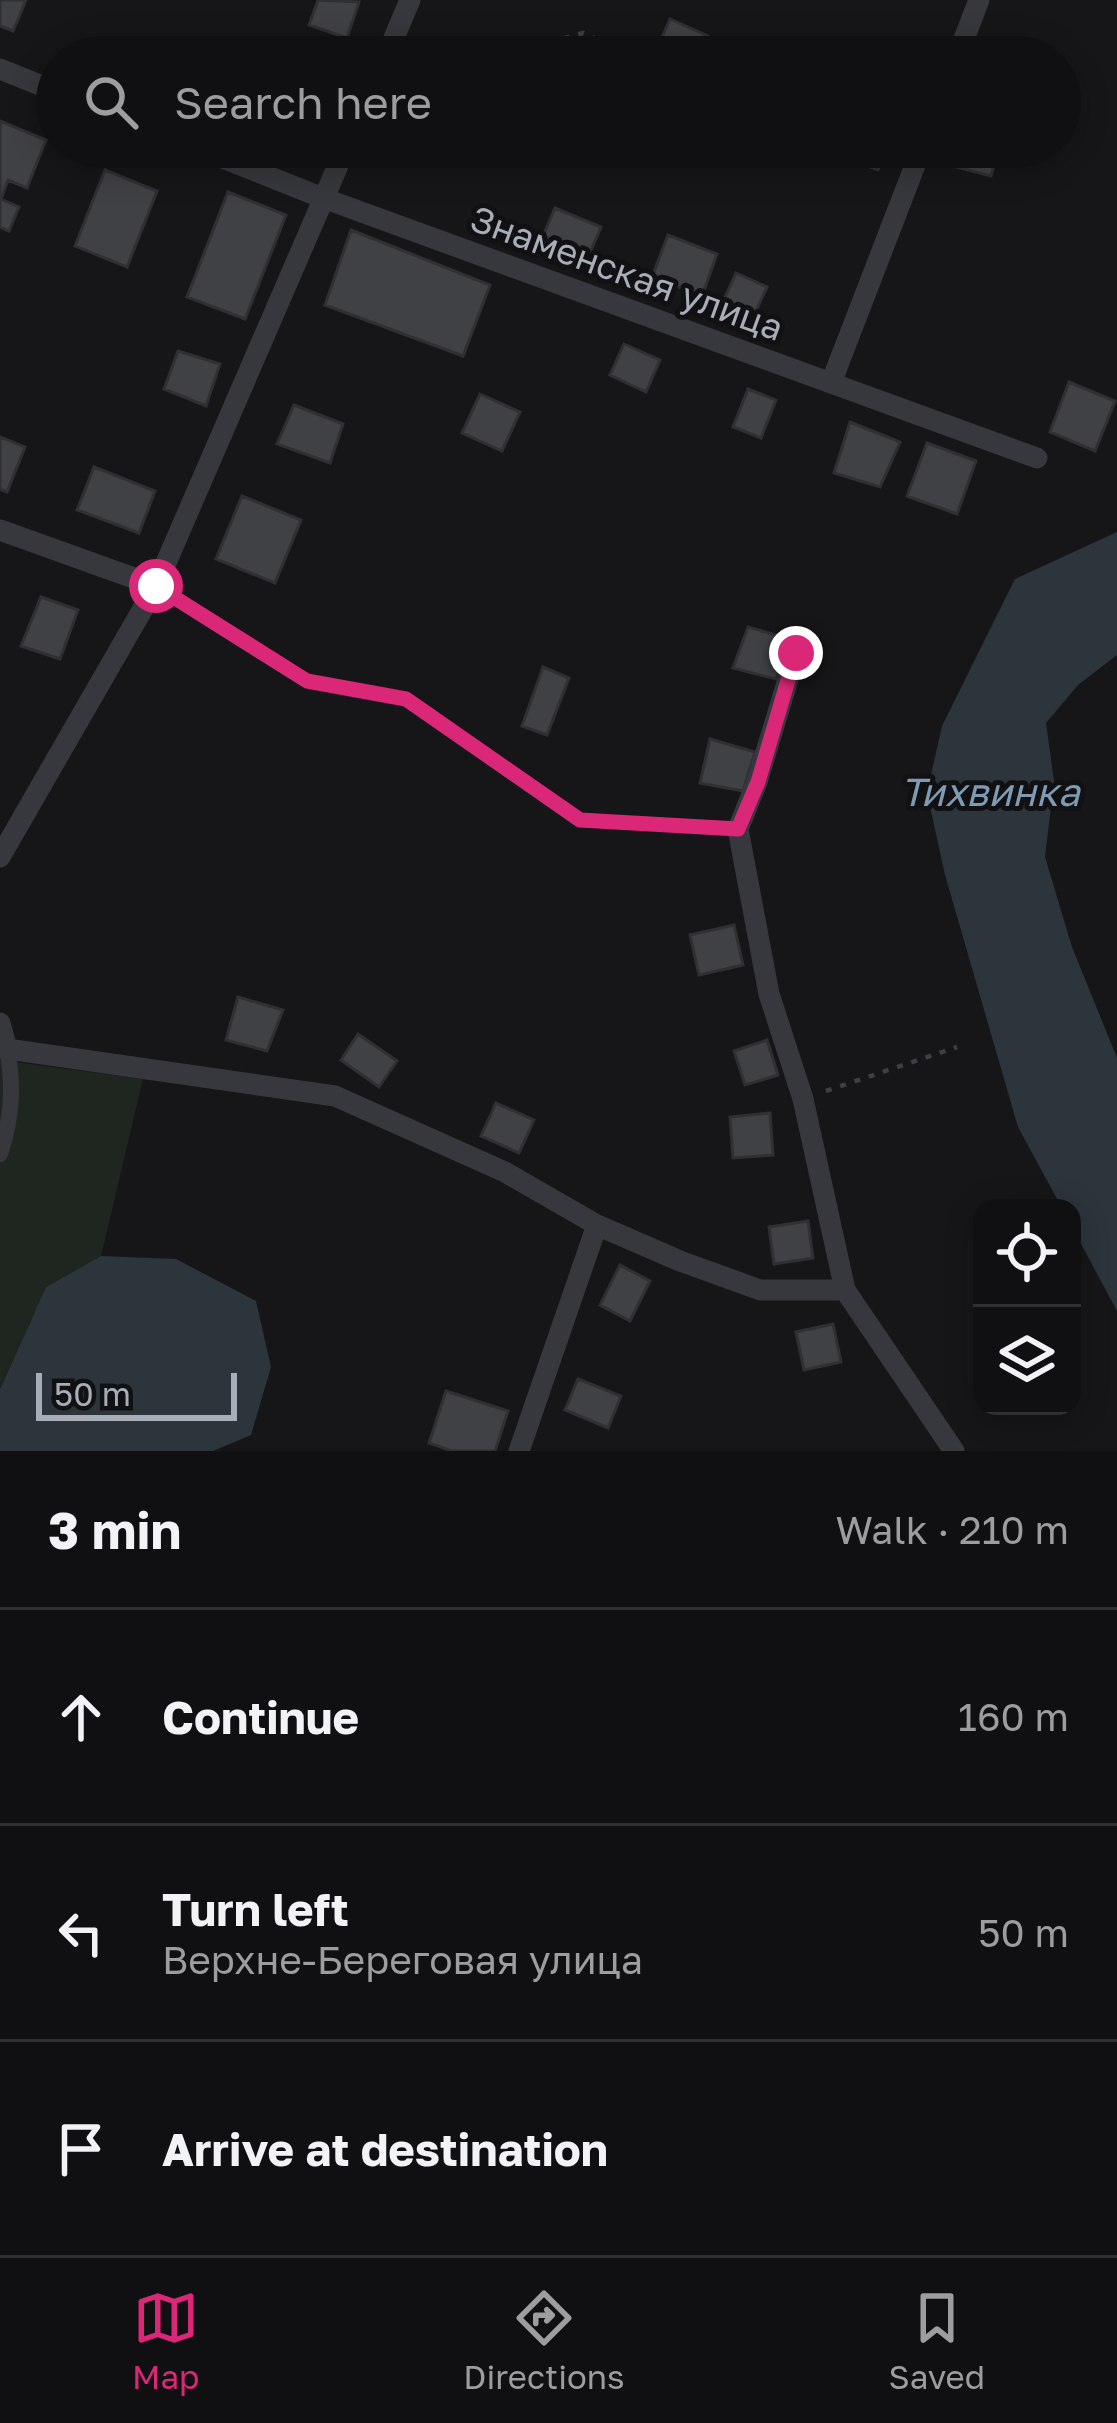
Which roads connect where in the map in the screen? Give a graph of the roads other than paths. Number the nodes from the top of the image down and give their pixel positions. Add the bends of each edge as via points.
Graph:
1 (410, 0) edge
2 (979, 0) edge
3 (400, 36) edge
4 (965, 36) edge
5 (0, 69) edge
6 (36, 84) edge
7 (248, 168) edge
8 (337, 168) edge
9 (914, 168) edge
10 (323, 198) junction
11 (831, 382) junction
12 (1037, 458) dead end
13 (0, 530) edge
14 (156, 586) junction
15 (796, 653) dead end
16 (0, 857) edge
17 (0, 1023) edge
18 (4, 1049) edge
19 (0, 1154) edge
20 (597, 1225) junction
21 (845, 1291) junction
22 (519, 1451) edge
23 (954, 1451) edge

1 - 3 street
2 - 4 street
5 - 6 street
7 - 10 street, Знаменская улица
8 - 10 street
9 - 11 street
10 - 11 street, Знаменская улица
10 - 14 street
11 - 12 street, Знаменская улица
13 - 14 street
14 - 16 street
15 - 21 street via 738,829 769,994 803,1099
17 - 18 street
18 - 19 street via 14,1086
18 - 20 street via 334,1096 505,1172
20 - 21 street via 760,1290
20 - 22 street
21 - 23 street

